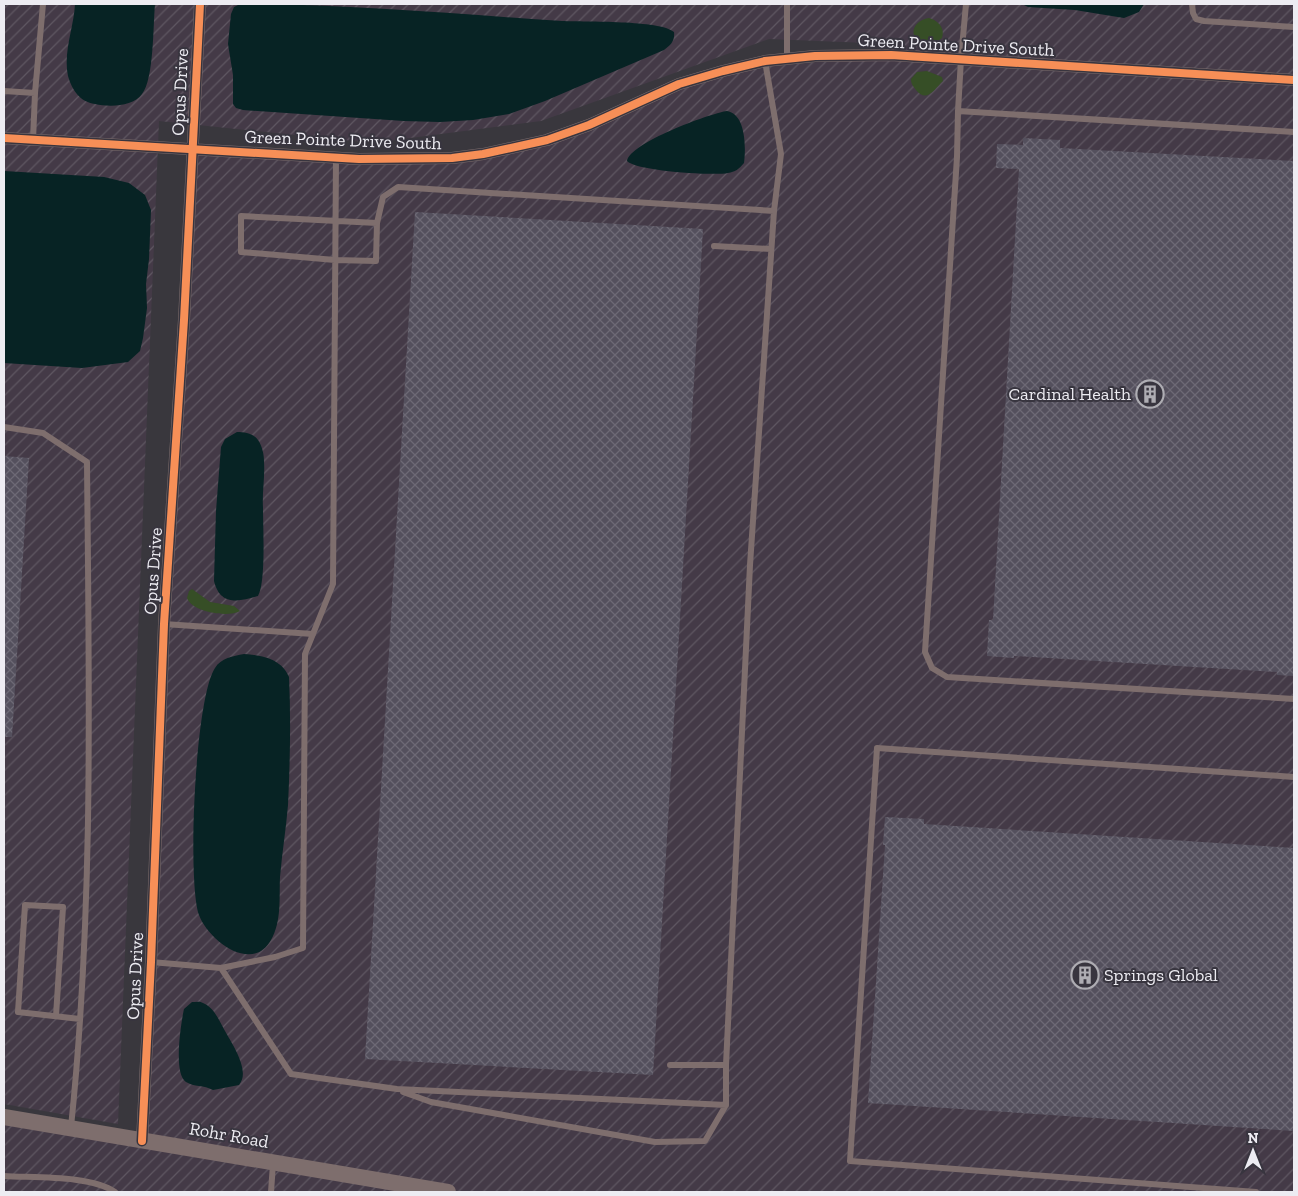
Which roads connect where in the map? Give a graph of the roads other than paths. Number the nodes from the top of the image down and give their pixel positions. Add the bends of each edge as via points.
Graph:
1 (43, 4) edge
2 (200, 4) edge
3 (787, 4) edge
4 (966, 4) edge
5 (1192, 4) edge
6 (1294, 27) edge
7 (787, 58) junction
8 (960, 59) junction
9 (765, 61) junction
10 (1294, 80) edge
11 (4, 91) edge
12 (35, 93) junction
13 (958, 111) junction
14 (1294, 132) edge
15 (4, 138) edge
16 (32, 140) junction
17 (193, 148) junction
18 (336, 158) junction
19 (774, 211) junction
20 (335, 220) junction
21 (377, 223) junction
22 (714, 246) dead end
23 (771, 250) junction
24 (335, 260) junction
25 (4, 427) edge
26 (164, 624) junction
27 (313, 634) junction
28 (1294, 699) edge
29 (1294, 777) edge
30 (151, 962) junction
31 (222, 968) junction
32 (56, 1016) junction
33 (80, 1018) junction
34 (670, 1065) dead end
35 (726, 1065) junction
36 (397, 1090) junction
37 (726, 1105) junction
38 (4, 1117) edge
39 (71, 1128) junction
40 (142, 1141) junction
41 (273, 1163) junction
42 (4, 1176) edge
43 (115, 1192) edge
44 (271, 1192) edge
45 (448, 1192) edge
46 (1256, 1192) edge

1 - 12 lane
2 - 17 street, Opus Drive
3 - 7 lane
4 - 8 lane
5 - 6 lane via 1196,19 1204,21
7 - 8 street, Green Pointe Drive South via 870,54
7 - 9 street, Green Pointe Drive South
8 - 10 street, Green Pointe Drive South
8 - 13 lane
9 - 18 street, Green Pointe Drive South via 679,84 589,125 515,148 452,158
9 - 19 lane via 781,154
11 - 12 lane
12 - 16 lane
13 - 14 lane
13 - 28 lane via 925,652 932,668 947,677
15 - 16 street, Green Pointe Drive South
16 - 17 street, Green Pointe Drive South
17 - 18 street, Green Pointe Drive South
17 - 26 street, Opus Drive
18 - 20 lane
19 - 21 lane via 398,187 383,197
19 - 23 lane
20 - 21 lane
20 - 24 lane
20 - 24 lane via 241,216 241,252
21 - 24 lane via 376,261
22 - 23 lane
23 - 35 lane via 750,565
24 - 27 lane via 333,584
25 - 33 lane via 43,433 87,462 87,881
26 - 27 lane
26 - 30 street, Opus Drive
27 - 31 lane via 305,654 303,948
29 - 46 lane via 877,748 850,1161
30 - 31 lane
30 - 40 street, Opus Drive
31 - 36 lane via 291,1074
32 - 32 lane via 18,1012 25,904 63,907
32 - 33 lane
33 - 39 lane
34 - 35 lane
35 - 37 lane
36 - 37 lane
36 - 37 lane via 431,1102 655,1142 705,1141
38 - 39 street, Rohr Road
39 - 40 street, Rohr Road
40 - 41 street, Rohr Road
41 - 44 lane
41 - 45 street, Rohr Road
42 - 43 lane via 81,1181 99,1184

